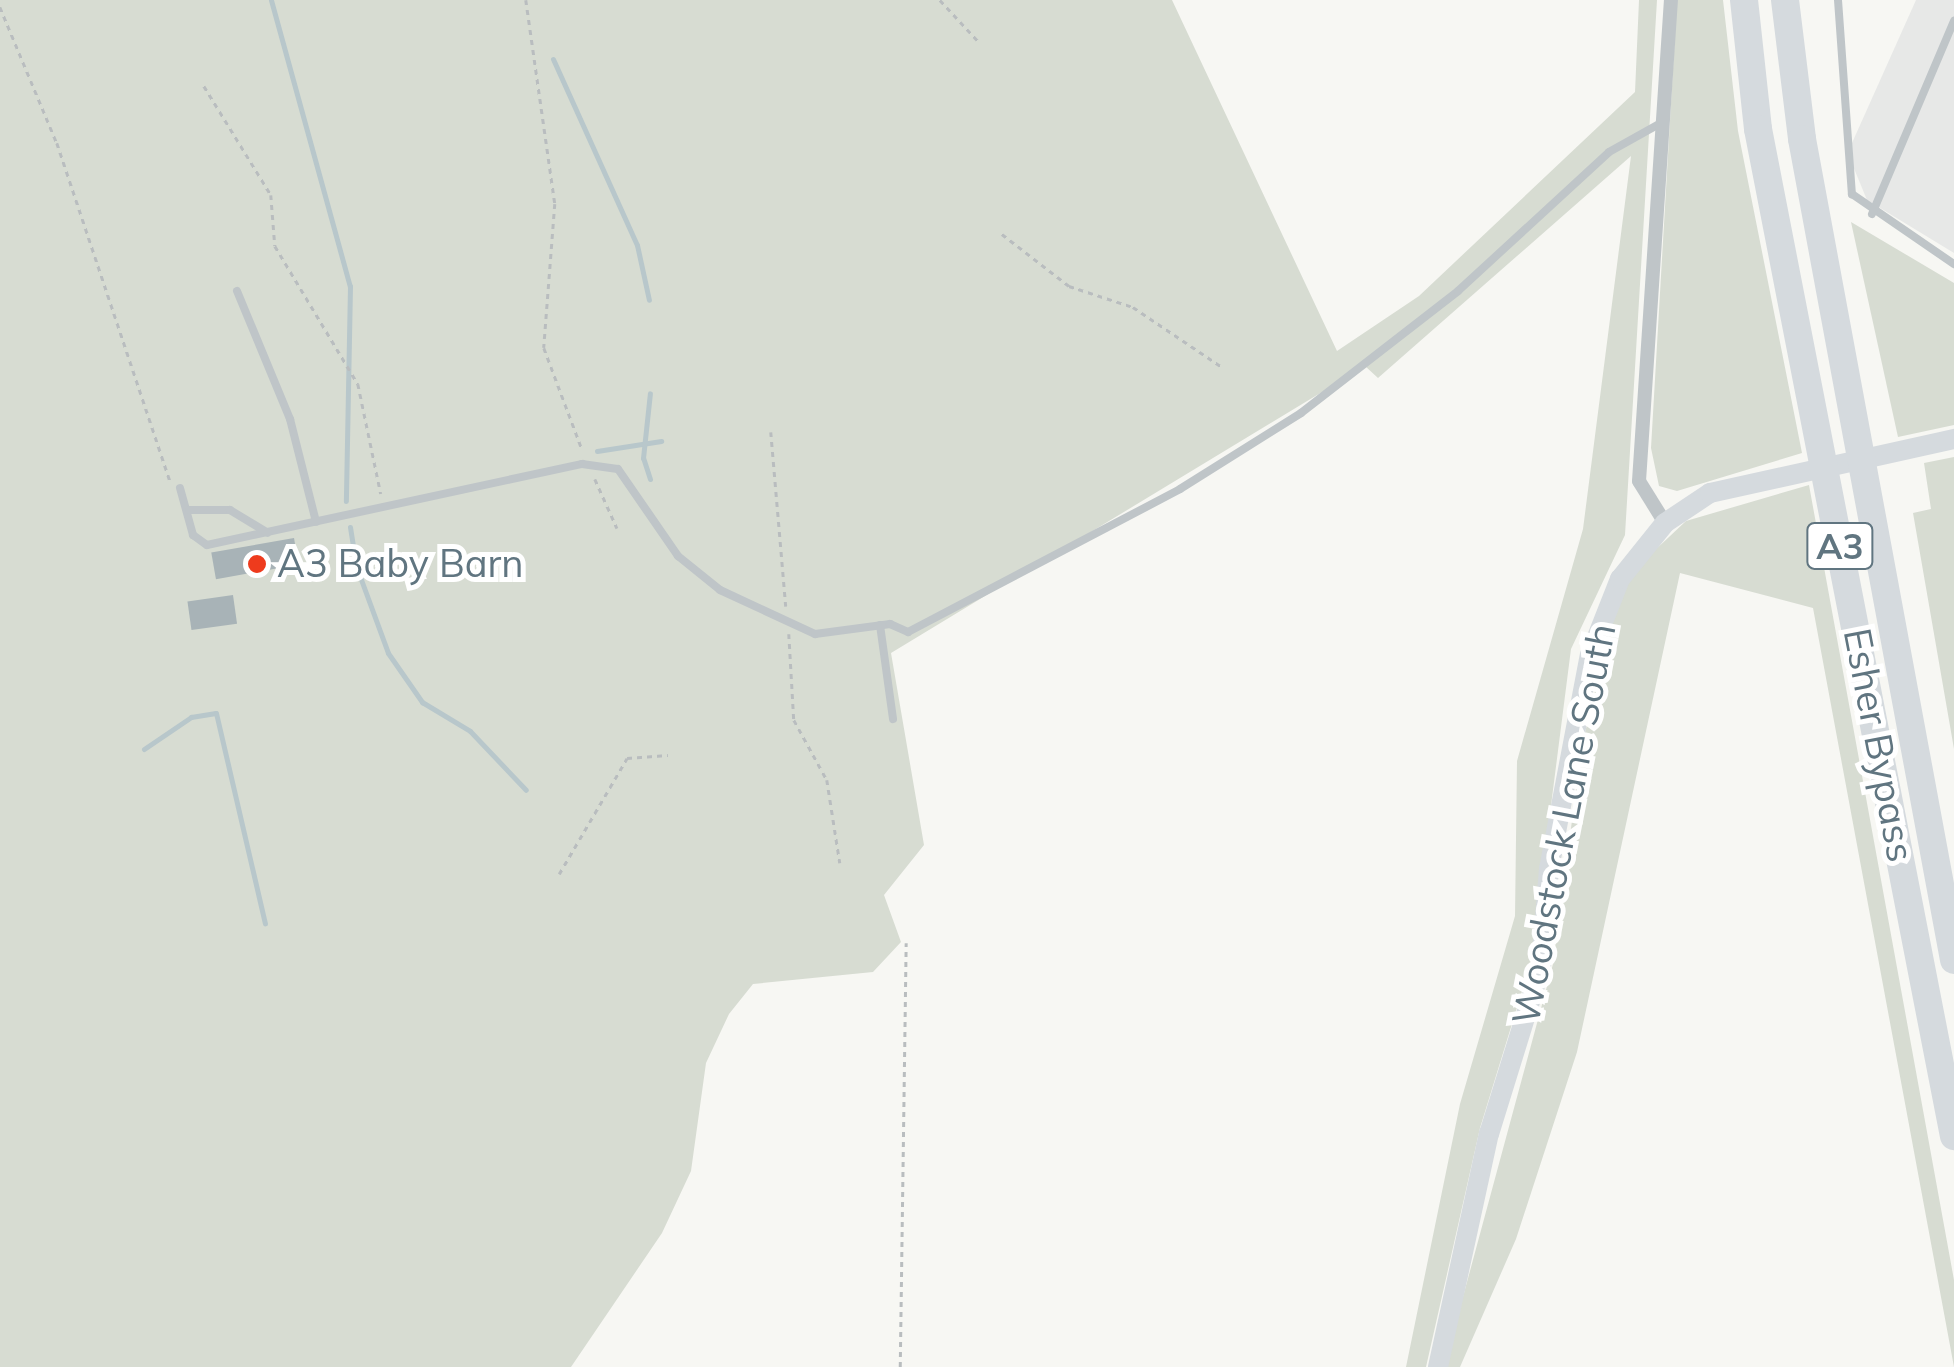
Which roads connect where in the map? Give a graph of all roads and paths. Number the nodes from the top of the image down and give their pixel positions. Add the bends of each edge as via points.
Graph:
1 (526, 0) edge
2 (940, 0) edge
3 (1671, 0) edge
4 (1744, 0) edge
5 (1785, 0) edge
6 (1838, 0) edge
7 (0, 7) edge
8 (1954, 20) edge
9 (979, 42) dead end
10 (204, 86) dead end
11 (1666, 121) junction
12 (1872, 214) junction
13 (1002, 234) dead end
14 (1954, 264) edge
15 (237, 291) dead end
16 (1222, 368) dead end
17 (772, 432) dead end
18 (1954, 439) edge
19 (586, 458) dead end
20 (594, 475) dead end
21 (180, 488) joint
22 (386, 505) junction
23 (189, 510) junction
24 (316, 522) junction
25 (1665, 523) junction
26 (617, 528) dead end
27 (269, 534) junction
28 (880, 625) junction
29 (788, 626) junction
30 (893, 719) dead end
31 (668, 755) dead end
32 (840, 863) dead end
33 (559, 874) dead end
34 (906, 943) dead end
35 (1954, 960) edge
36 (1954, 1136) edge
37 (900, 1367) edge
38 (1438, 1367) edge

1 - 19 path via 555,204 544,348
2 - 9 path
3 - 11 street
4 - 36 highway, Esher Bypass / A3 via 1758,129
5 - 35 highway, Esher Bypass / A3 via 1802,139
6 - 12 lane via 1849,179
7 - 21 path via 57,143 170,482
8 - 12 lane
10 - 22 path via 271,195 275,246 358,384 370,473
11 - 25 street via 1639,481
11 - 28 lane via 1609,152 1375,360 1286,422 918,629
12 - 14 lane
13 - 16 path via 1069,286 1133,307
15 - 24 lane via 290,419
17 - 29 path
18 - 25 street, Woodstock Lane South via 1780,471 1710,493
20 - 26 path
21 - 23 lane
22 - 24 lane
22 - 29 lane via 582,464 618,469 678,556
23 - 27 lane via 230,510
23 - 27 lane via 193,535 207,546
24 - 27 lane
25 - 38 street, Woodstock Lane South via 1620,579 1590,655 1548,869 1541,966 1489,1134
28 - 29 lane via 814,634
28 - 30 lane
29 - 32 path via 794,720 827,780
31 - 33 path via 627,758
34 - 37 path

